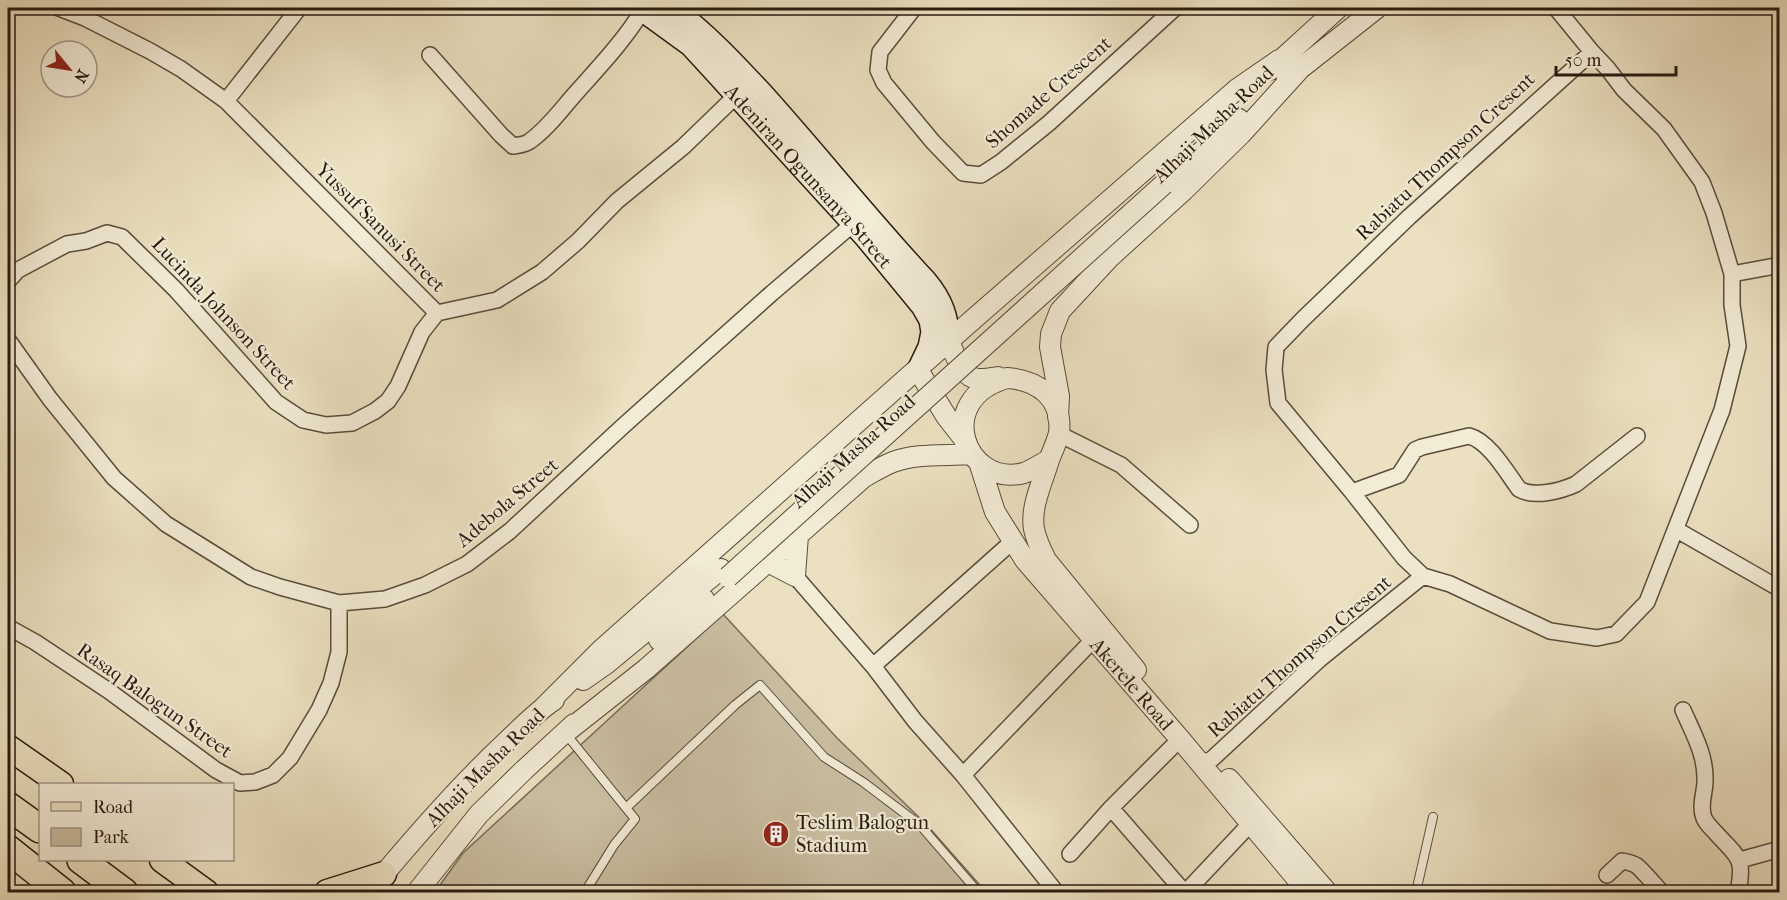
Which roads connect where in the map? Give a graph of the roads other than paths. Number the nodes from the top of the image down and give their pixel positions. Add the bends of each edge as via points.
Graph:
1 (59, 8) edge
2 (298, 8) edge
3 (642, 8) edge
4 (914, 8) edge
5 (1175, 8) edge
6 (1338, 8) edge
7 (1377, 8) edge
8 (1556, 8) edge
9 (685, 11) edge
10 (1592, 52) junction
11 (430, 55) dead end
12 (1279, 60) junction
13 (1298, 70) junction
14 (743, 88) junction
15 (226, 101) junction
16 (1161, 181) junction
17 (860, 218) junction
18 (1779, 264) edge
19 (1732, 274) junction
20 (8, 281) edge
21 (437, 313) junction
22 (8, 340) edge
23 (949, 342) junction
24 (918, 370) junction
25 (1007, 378) junction
26 (1059, 426) junction
27 (1636, 436) dead end
28 (971, 452) junction
29 (1049, 460) junction
30 (1352, 492) junction
31 (1190, 525) dead end
32 (1677, 530) junction
33 (798, 535) junction
34 (1013, 541) junction
35 (768, 561) junction
36 (724, 573) junction
37 (795, 576) junction
38 (1424, 576) junction
39 (1779, 589) edge
40 (339, 603) junction
41 (8, 627) edge
42 (1093, 640) junction
43 (873, 666) junction
44 (543, 708) junction
45 (1683, 710) dead end
46 (565, 733) junction
47 (1180, 739) junction
48 (8, 747) edge
49 (1206, 761) junction
50 (963, 775) junction
51 (60, 783) edge
52 (8, 806) edge
53 (626, 808) junction
54 (1111, 808) junction
55 (1433, 818) dead end
56 (1250, 824) junction
57 (39, 828) edge
58 (8, 849) edge
59 (1779, 849) edge
60 (1070, 854) dead end
61 (1740, 860) junction
62 (82, 861) edge
63 (163, 861) edge
64 (384, 874) junction
65 (1607, 875) dead end
66 (207, 891) edge
67 (62, 892) edge
68 (124, 892) edge
69 (327, 892) edge
70 (369, 892) edge
71 (417, 892) edge
72 (585, 892) edge
73 (978, 892) edge
74 (1056, 892) edge
75 (1185, 892) edge
76 (1308, 892) edge
77 (1328, 892) edge
78 (1416, 892) edge
79 (1661, 892) edge
80 (1738, 892) edge

1 - 15 street, Yussuf Sanusi Street via 150,51
2 - 15 street
3 - 11 street via 622,41 543,130 520,145 513,146 501,135
3 - 14 main road, Adeniran Ogunsanya Street
4 - 5 street, Shomade Crescent via 880,52 878,70 891,92 963,173 981,175 1049,123
6 - 12 street, Alhaji Masha Road
7 - 13 street, Alhaji Masha Road
8 - 10 street
9 - 14 main road, Adeniran Ogunsanya Street
10 - 19 street, Rabiatu Thompson Cresent via 1664,129 1702,182
10 - 30 street, Rabiatu Thompson Cresent via 1409,217 1276,347 1278,403
12 - 16 street, Alhaji Masha Road
12 - 23 street via 1237,89
13 - 16 street, Alhaji Masha Road
13 - 26 street via 1240,134 1059,311 1050,347 1059,396
14 - 17 main road, Adeniran Ogunsanya Street via 809,145
14 - 21 street, Yussuf Sanusi Street via 683,147 617,201 542,272 497,300
15 - 21 street, Yussuf Sanusi Street
16 - 36 street, Alhaji Masha Road, bridge
17 - 23 main road, Adeniran Ogunsanya Street via 935,292 947,317
17 - 24 main road, Adeniran Ogunsanya Street via 866,238 930,320 931,340
17 - 40 street, Adebola Street via 510,531 467,564 385,599
18 - 19 street
19 - 32 street, Rabiatu Thompson Cresent via 1738,346 1722,410
20 - 21 street, Lucinda Johnson Street via 18,270 67,244 107,233 122,237 176,290 276,402 303,420 326,425 352,423 388,400
22 - 40 street, Adebola Street via 50,399 140,504 251,577
23 - 24 street
23 - 25 street via 963,370 971,377
24 - 28 street
24 - 44 street via 601,650
25 - 26 street via 1024,379 1040,387 1052,401
25 - 28 street via 991,382 967,406 963,422
26 - 29 street
26 - 31 street via 1121,465
27 - 30 street via 1568,488 1526,493 1485,445 1469,436 1422,447 1399,475
28 - 29 street via 993,471 1008,474 1024,473
28 - 33 street via 894,461 864,477
28 - 34 street, Akerele Road via 995,512
29 - 49 street via 1035,507 1034,527 1046,560
30 - 38 street, Rabiatu Thompson Cresent via 1404,558
32 - 38 street, Rabiatu Thompson Cresent via 1647,602 1616,634 1597,638 1550,631 1450,584
32 - 39 street
33 - 35 street
33 - 37 street
34 - 42 street, Akerele Road
34 - 43 street
35 - 37 street
35 - 46 street via 646,669
36 - 44 street, Alhaji Masha Road
36 - 46 street, Alhaji Masha Road
37 - 43 street
38 - 49 street, Rabiatu Thompson Cresent via 1320,659
40 - 41 street, Rasaq Balogun Street via 339,652 323,701 290,758 273,775 255,782 240,783 216,770 109,692
42 - 47 street, Akerele Road
42 - 50 street
43 - 50 street
44 - 64 street, Alhaji Masha Road via 457,791
45 - 61 street via 1701,748 1706,780 1702,810 1705,821
46 - 53 lane
46 - 71 street, Alhaji Masha Road via 479,814
47 - 49 street, Akerele Road
47 - 54 street
48 - 51 main road
49 - 56 street, Akerele Road
49 - 77 street
50 - 74 street
52 - 57 highway
53 - 72 lane via 635,819
53 - 73 lane via 760,685 824,757 920,825
54 - 60 street
54 - 75 street
55 - 78 lane
56 - 75 street
56 - 76 street, Akerele Road
58 - 67 highway
59 - 61 street
61 - 80 street
62 - 68 highway
63 - 66 main road
64 - 69 main road
64 - 70 street, Alhaji Masha Road
65 - 79 street via 1622,861 1628,862 1637,866

